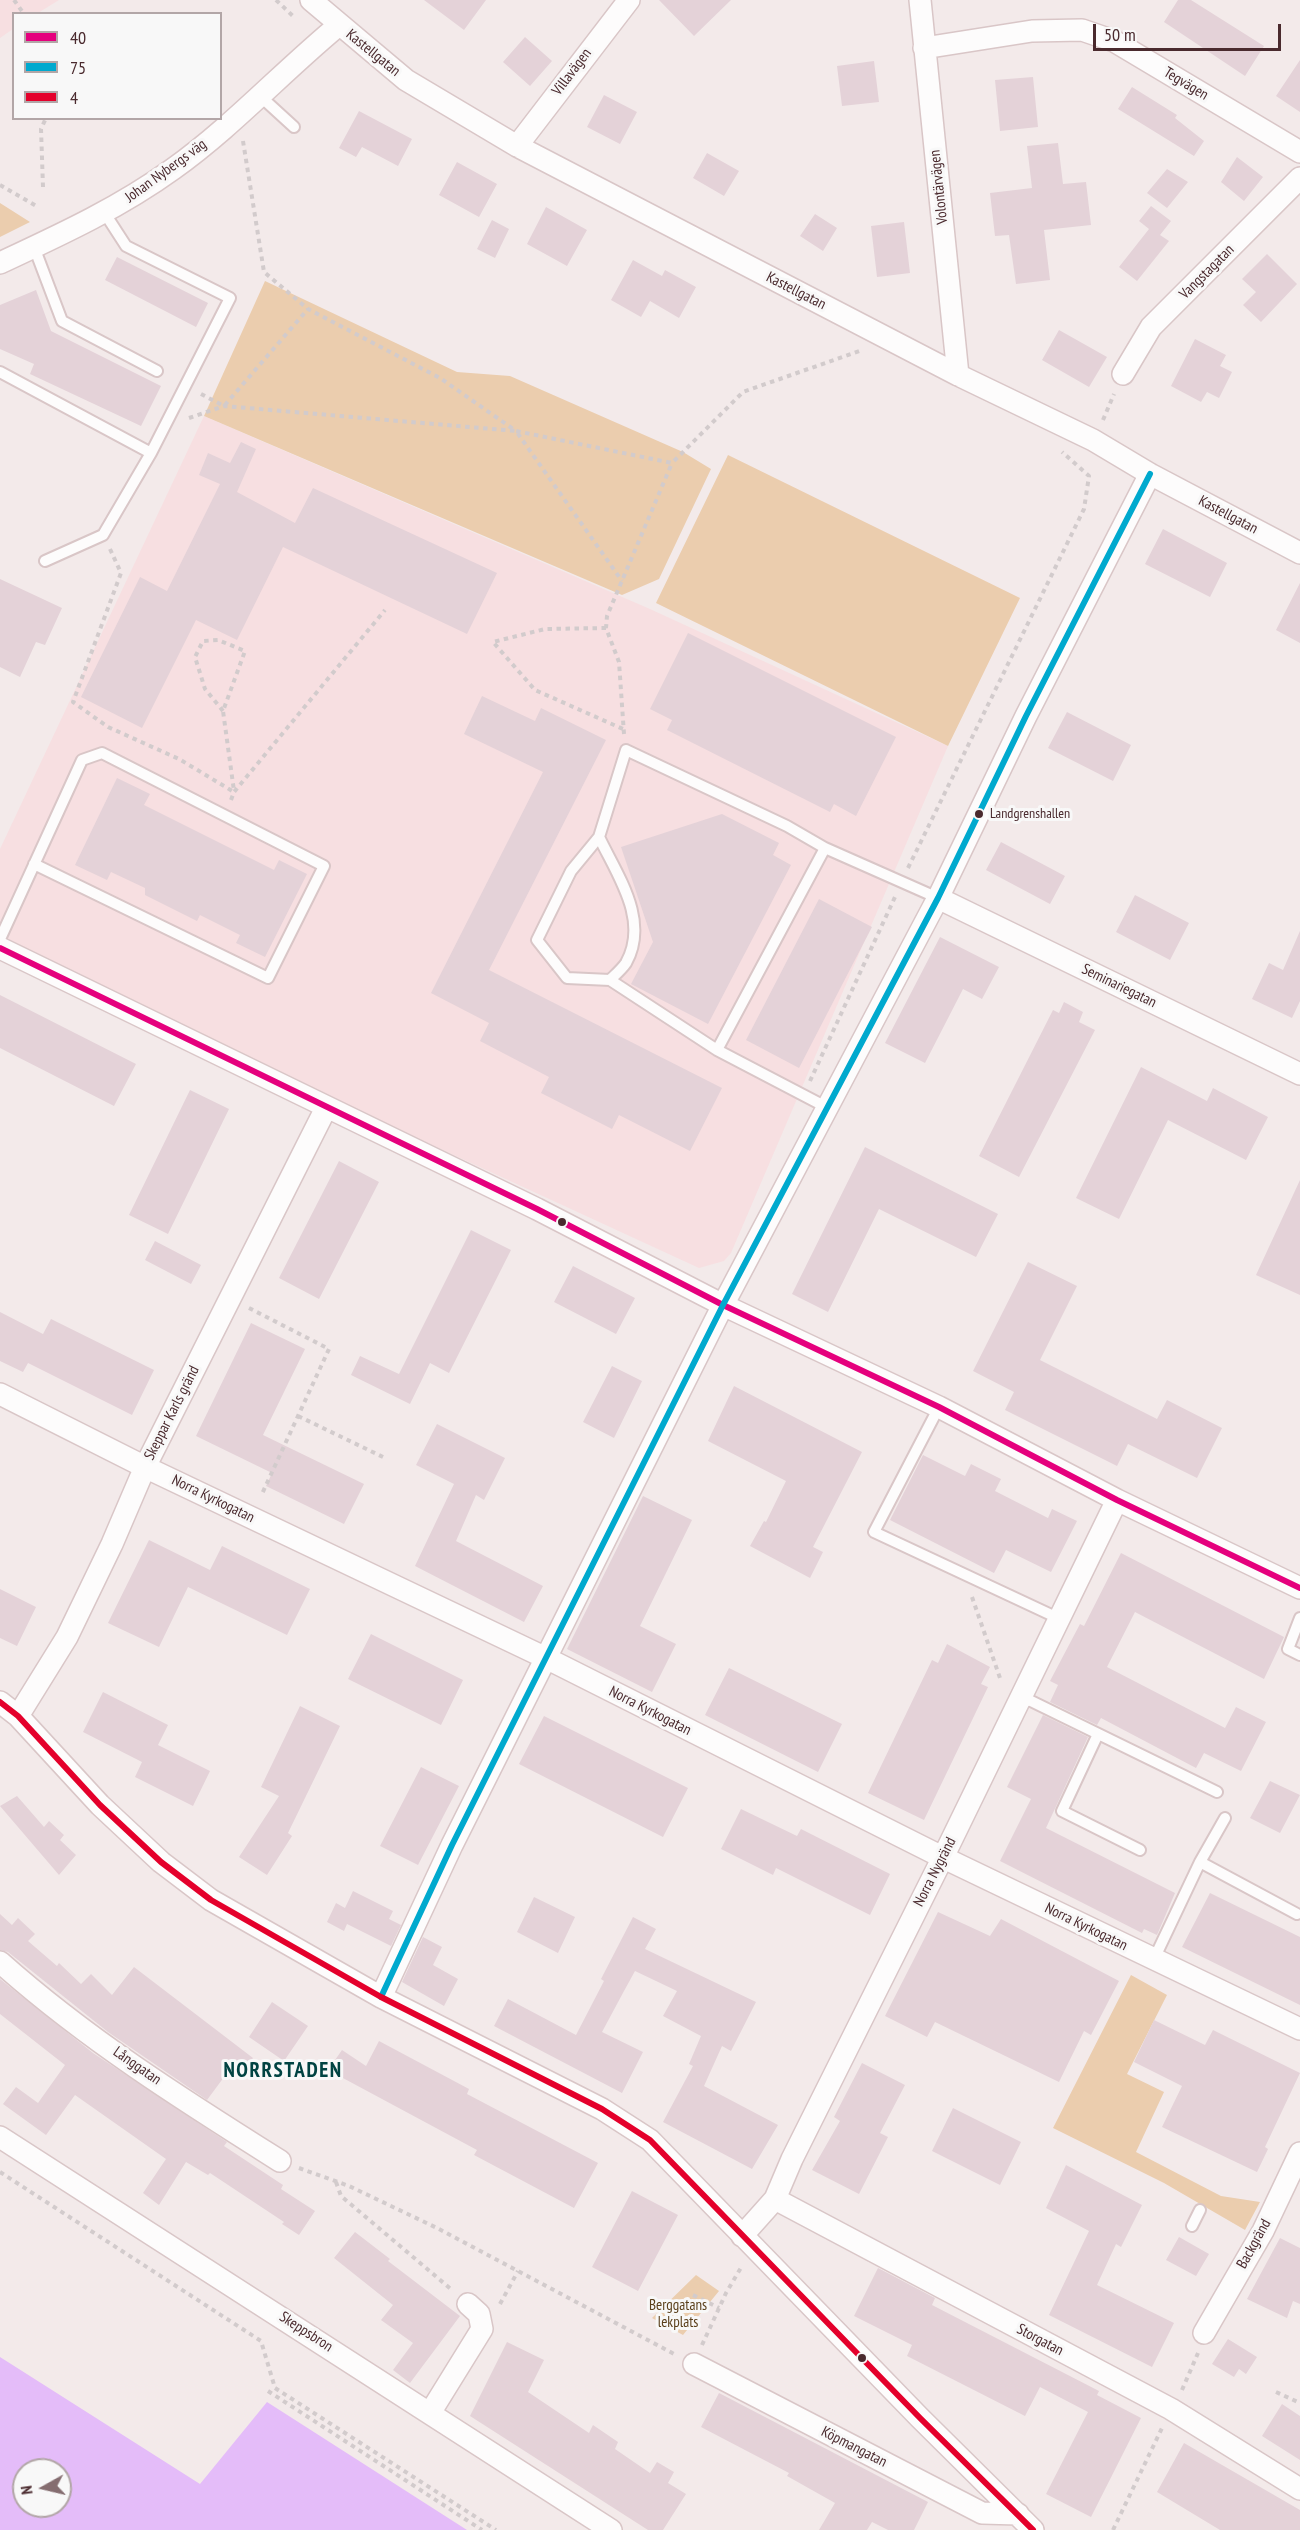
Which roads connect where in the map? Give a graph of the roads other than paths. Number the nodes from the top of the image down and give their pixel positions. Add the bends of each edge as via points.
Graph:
1 (311, 0) edge
2 (629, 0) edge
3 (920, 0) edge
4 (339, 26) junction
5 (924, 48) junction
6 (259, 95) junction
7 (294, 127) dead end
8 (517, 146) junction
9 (1300, 152) edge
10 (1300, 178) edge
11 (104, 212) junction
12 (34, 247) junction
13 (0, 263) edge
14 (0, 372) edge
15 (157, 372) dead end
16 (1123, 374) dead end
17 (958, 375) junction
18 (151, 453) junction
19 (1150, 474) junction
20 (1300, 553) edge
21 (45, 561) dead end
22 (598, 837) junction
23 (825, 848) junction
24 (34, 864) junction
25 (938, 898) junction
26 (0, 939) edge
27 (0, 948) edge
28 (610, 980) junction
29 (717, 1050) junction
30 (1300, 1074) edge
31 (326, 1108) junction
32 (828, 1108) junction
33 (723, 1305) junction
34 (0, 1394) edge
35 (939, 1407) junction
36 (145, 1467) junction
37 (1117, 1500) junction
38 (1300, 1588) edge
39 (1300, 1618) edge
40 (1060, 1619) junction
41 (1300, 1655) edge
42 (546, 1658) junction
43 (1020, 1700) junction
44 (0, 1702) edge
45 (18, 1716) junction
46 (1098, 1734) junction
47 (1216, 1792) dead end
48 (1225, 1818) dead end
49 (1140, 1850) dead end
50 (942, 1857) junction
51 (1200, 1862) junction
52 (1297, 1914) dead end
53 (1154, 1959) junction
54 (0, 1962) edge
55 (381, 1997) junction
56 (1300, 2029) edge
57 (0, 2137) edge
58 (1300, 2153) edge
59 (280, 2161) road end
60 (775, 2199) junction
61 (1200, 2210) dead end
62 (1192, 2226) dead end
63 (742, 2236) junction
64 (468, 2304) road end
65 (1204, 2333) dead end
66 (694, 2364) road end
67 (430, 2413) junction
68 (1300, 2489) edge
69 (1018, 2514) junction
70 (611, 2530) edge
71 (1033, 2530) edge

1 - 4 street, Kastellgatan
2 - 8 street, Villavägen
3 - 5 street, Volontärvägen
4 - 6 street, Johan Nybergs väg
4 - 8 street, Kastellgatan via 406,80
5 - 9 street, Tegvägen via 1032,31 1082,30 1114,41
5 - 17 street, Volontärvägen
6 - 7 lane
6 - 11 street, Johan Nybergs väg via 174,168
8 - 17 street, Kastellgatan
10 - 16 street, Vangstagatan via 1151,327
11 - 12 street, Johan Nybergs väg
11 - 18 lane via 126,246 230,298
12 - 13 street, Johan Nybergs väg
12 - 15 lane via 62,321
14 - 18 lane
17 - 19 street, Kastellgatan via 1093,440
18 - 21 lane via 103,535
19 - 20 street, Kastellgatan
19 - 25 street
22 - 23 lane via 626,750
22 - 28 lane via 632,906 636,936 626,964
22 - 28 lane via 571,871 537,940 567,978
23 - 25 lane
23 - 29 lane
24 - 24 lane via 82,760 102,753 324,866 268,978
24 - 26 lane
25 - 30 street, Seminariegatan
25 - 32 street
27 - 31 street
28 - 29 lane
29 - 32 lane
31 - 33 street via 537,1209
31 - 36 street, Skeppar Karls gränd
32 - 33 street
33 - 35 street
33 - 42 street
34 - 36 street, Norra Kyrkogatan
35 - 37 street
35 - 40 lane via 874,1532
36 - 42 street, Norra Kyrkogatan
36 - 45 street, Skeppar Karls gränd via 66,1637
37 - 38 street
37 - 40 street, Norra Nygränd
39 - 41 lane via 1288,1649
40 - 43 street, Norra Nygränd
42 - 50 street, Norra Kyrkogatan
42 - 55 street
43 - 46 lane via 1030,1701
43 - 50 street, Norra Nygränd
44 - 45 street
45 - 55 street via 100,1805 161,1862 211,1900
46 - 47 lane
46 - 49 lane via 1062,1811
48 - 51 lane
50 - 53 street, Norra Kyrkogatan
50 - 60 street, Norra Nygränd
51 - 52 lane
51 - 53 lane
53 - 56 street, Norra Kyrkogatan
54 - 59 street, Långgatan via 60,2012 196,2109
55 - 63 street via 602,2109 650,2140
57 - 67 street, Skeppsbron
58 - 65 street, Backgränd via 1263,2231
60 - 63 street, Norra Nygränd
60 - 68 street, Storgatan via 1171,2409
61 - 62 lane
63 - 69 street
64 - 67 street via 478,2314 482,2330
66 - 69 street, Köpmangatan via 982,2513
67 - 70 street, Skeppsbron
69 - 71 street

